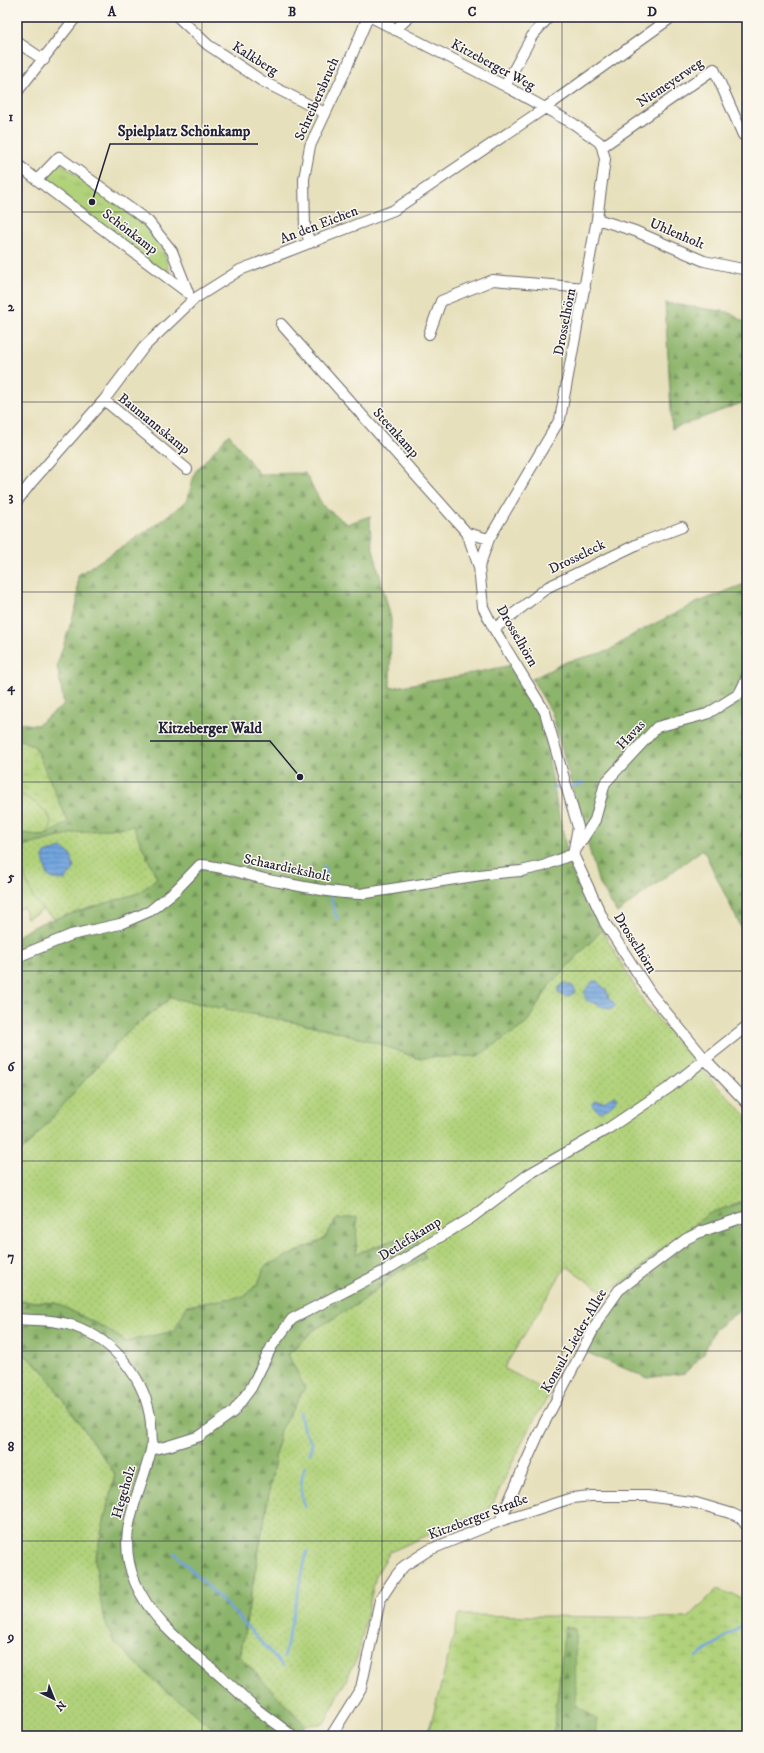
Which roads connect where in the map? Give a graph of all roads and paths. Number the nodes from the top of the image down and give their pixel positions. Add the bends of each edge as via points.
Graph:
1 (76, 17) edge
2 (178, 17) edge
3 (368, 17) edge
4 (371, 17) edge
5 (409, 17) edge
6 (549, 17) edge
7 (672, 17) edge
8 (395, 30) junction
9 (17, 42) edge
10 (44, 60) junction
11 (505, 86) junction
12 (17, 92) edge
13 (545, 108) junction
14 (325, 113) junction
15 (743, 135) dead end
16 (601, 145) junction
17 (17, 164) edge
18 (37, 180) junction
19 (597, 220) junction
20 (310, 243) junction
21 (747, 270) edge
22 (585, 288) junction
23 (191, 295) junction
24 (281, 324) dead end
25 (429, 334) dead end
26 (104, 400) junction
27 (187, 469) dead end
28 (17, 501) edge
29 (682, 527) dead end
30 (467, 533) junction
31 (489, 539) junction
32 (479, 567) junction
33 (494, 629) junction
34 (747, 678) edge
35 (573, 854) junction
36 (17, 957) edge
37 (747, 1026) edge
38 (705, 1059) junction
39 (747, 1103) edge
40 (747, 1216) edge
41 (17, 1319) edge
42 (151, 1450) junction
43 (500, 1521) junction
44 (746, 1525) dead end
45 (292, 1736) edge
46 (332, 1736) edge

1 - 10 street
2 - 14 street, Kalkberg via 208,45 262,81
3 - 14 street, Schreibersbruch
4 - 8 street, Kitzeberger Weg
5 - 8 street
6 - 11 street via 532,36
7 - 13 street, An den Eichen
8 - 11 street, Kitzeberger Weg
9 - 10 street
10 - 12 street
11 - 13 street, Kitzeberger Weg
13 - 16 street, Kitzeberger Weg via 574,124
13 - 20 street, An den Eichen via 394,210
14 - 20 street, Schreibersbruch via 310,146 304,179 306,228
15 - 16 street, Niemeyerweg via 714,69
16 - 19 street, Drosselhörn via 605,159
17 - 18 street, Schönkamp
18 - 23 street, Schönkamp
18 - 23 street, Schönkamp via 59,157 108,191 148,221 172,251
19 - 21 street, Uhlenholt via 635,231 704,261
19 - 22 street, Drosselhörn
20 - 23 street, An den Eichen via 240,270
22 - 25 street via 493,280 441,301
22 - 31 street, Drosselhörn via 560,419
23 - 26 street, An den Eichen via 144,347
24 - 30 street, Steenkamp
26 - 27 street, Baumannskamp
26 - 28 street, An den Eichen
29 - 33 street, Drosseleck via 640,543 548,587
30 - 31 street
30 - 32 street, Steenkamp
31 - 32 street, Drosselhörn
32 - 33 street, Drosselhörn via 483,607
33 - 35 street, Drosselhörn via 546,712 578,827
34 - 35 street, Havas via 739,694 707,714 657,727 605,783 595,820
35 - 36 street, Schaardieksholt via 543,866 521,871 360,894 334,892 270,880 211,865 200,865 176,890 150,911 120,924 71,935
35 - 38 street, Drosselhörn via 605,923 651,994
37 - 38 street
38 - 39 street, Drosselhörn
38 - 42 street, Detlefskamp via 670,1087 609,1128 529,1174 471,1218 388,1269 292,1319 272,1346 251,1388 233,1412 200,1436
40 - 43 street, Konsul-Lieder-Allee via 700,1232 686,1240 619,1290 600,1317 540,1431
41 - 42 street, Hegeholz via 62,1322 74,1326 88,1332 125,1361 145,1397 150,1418
42 - 45 street, Hegeholz via 128,1527 130,1566 142,1597 154,1614 180,1641 258,1710
43 - 44 street, Kitzeberger Straße via 572,1498 607,1495 648,1496 696,1503 733,1514 741,1518
43 - 46 street, Kitzeberger Straße via 429,1550 404,1566 395,1577 380,1600 361,1688

